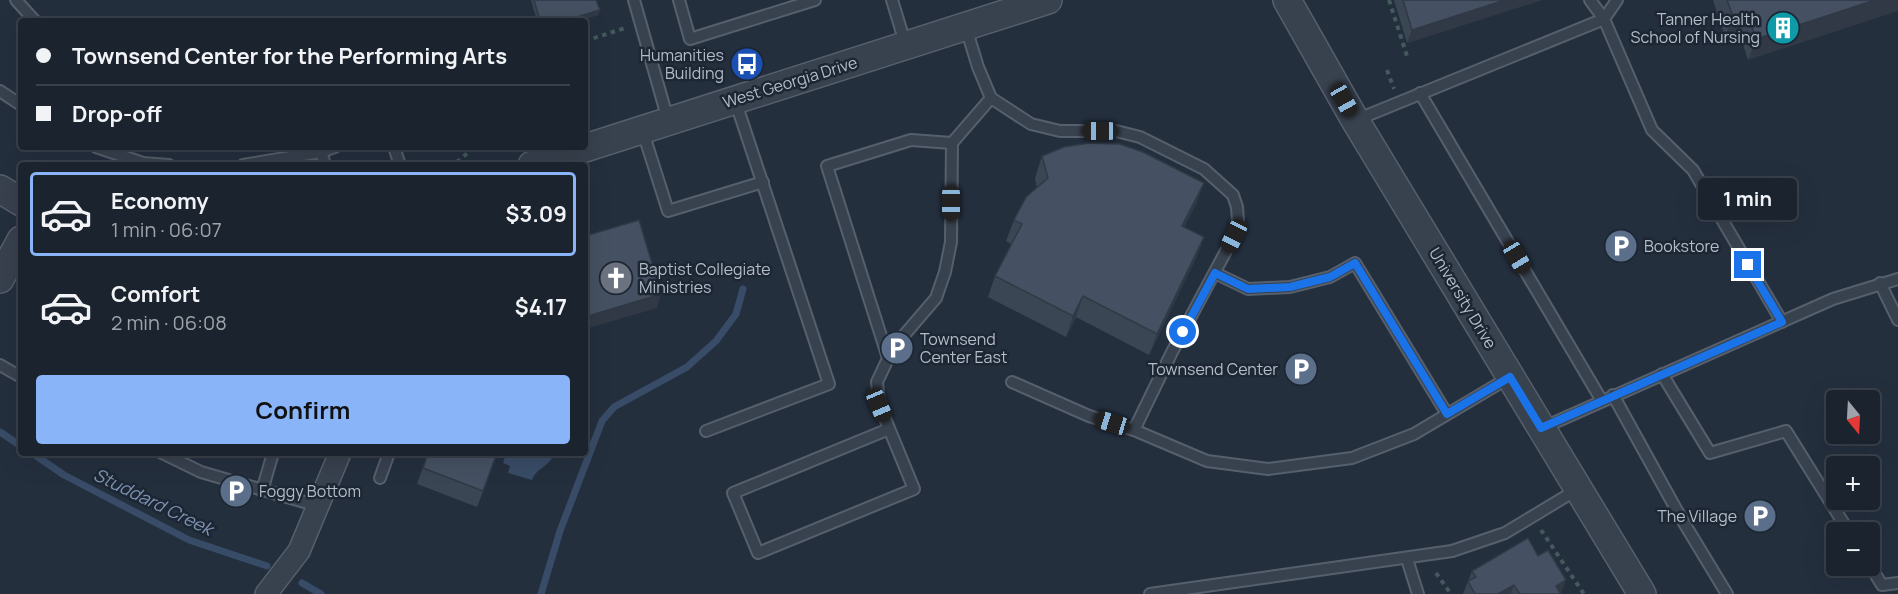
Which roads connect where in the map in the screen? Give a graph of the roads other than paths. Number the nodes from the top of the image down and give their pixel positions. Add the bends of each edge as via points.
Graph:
1 (16, 0) edge
2 (634, 0) edge
3 (679, 0) edge
4 (814, 0) edge
5 (892, 0) edge
6 (1048, 0) edge
7 (1287, 0) edge
8 (1590, 0) edge
9 (1617, 0) edge
10 (32, 18) edge
11 (1604, 19) junction
12 (966, 27) junction
13 (906, 46) junction
14 (0, 91) edge
15 (1420, 93) junction
16 (991, 98) junction
17 (735, 99) junction
18 (18, 103) edge
19 (668, 120) junction
20 (1355, 120) junction
21 (641, 129) junction
22 (952, 143) junction
23 (588, 147) edge
24 (105, 150) edge
25 (321, 150) edge
26 (577, 150) edge
27 (139, 162) edge
28 (259, 162) edge
29 (541, 162) edge
30 (763, 182) junction
31 (0, 189) edge
32 (18, 199) edge
33 (18, 246) edge
34 (1215, 273) junction
35 (0, 279) edge
36 (1898, 279) edge
37 (1880, 283) junction
38 (1898, 320) edge
39 (1782, 322) junction
40 (888, 358) junction
41 (0, 365) edge
42 (1662, 374) junction
43 (18, 375) edge
44 (1510, 377) junction
45 (1012, 382) dead end
46 (1613, 395) junction
47 (1602, 400) junction
48 (1447, 414) junction
49 (1541, 428) junction
50 (889, 429) junction
51 (1134, 430) junction
52 (706, 431) dead end
53 (168, 456) edge
54 (272, 456) edge
55 (339, 456) edge
56 (388, 456) edge
57 (380, 478) dead end
58 (1578, 489) junction
59 (262, 491) junction
60 (318, 506) junction
61 (1843, 522) edge
62 (1407, 559) junction
63 (1876, 576) edge
64 (1898, 583) edge
65 (1167, 592) edge
66 (266, 594) edge
67 (1150, 594) edge
68 (1418, 594) edge
69 (1642, 594) edge
70 (1727, 594) edge

1 - 10 lane
2 - 19 lane
3 - 4 lane via 690,39
5 - 13 lane
6 - 12 street, West Georgia Drive
7 - 20 street, University Drive
8 - 11 lane
9 - 11 lane
11 - 15 lane
11 - 39 lane via 1652,130 1693,170
12 - 13 street, West Georgia Drive
12 - 16 lane
13 - 17 street, West Georgia Drive
14 - 18 lane
15 - 20 lane
15 - 47 lane
16 - 22 lane
16 - 34 lane via 1031,124 1060,131 1116,131 1140,136 1204,169 1222,183 1233,195 1238,220
17 - 19 street, West Georgia Drive
17 - 30 lane
19 - 21 street, West Georgia Drive
20 - 44 street, University Drive
21 - 23 street, West Georgia Drive
21 - 30 lane via 668,211
22 - 40 lane via 951,242 945,272 936,298
22 - 40 lane via 911,140 827,166
24 - 27 lane
25 - 28 lane
26 - 29 street, West Georgia Drive
30 - 52 lane via 829,384
31 - 32 street
33 - 35 street
34 - 48 lane via 1248,289 1290,287 1330,277 1355,263
34 - 51 lane
36 - 37 lane
37 - 38 lane
37 - 39 lane
39 - 42 lane
40 - 50 lane via 877,382 879,405
41 - 43 lane
42 - 46 lane
42 - 61 lane via 1710,453 1786,431
44 - 48 lane
44 - 49 street, University Drive
45 - 51 lane via 1089,416
46 - 47 lane
46 - 70 lane
47 - 49 lane
48 - 51 lane via 1414,434 1352,458 1268,469 1207,461
49 - 58 street, University Drive
50 - 50 lane via 914,489 758,553 734,493
53 - 59 lane via 201,472
54 - 59 lane
55 - 60 street
56 - 57 lane
58 - 62 lane via 1480,544
58 - 69 street, University Drive
59 - 60 lane
60 - 66 street via 299,551
62 - 65 lane
62 - 68 lane
63 - 64 lane via 1882,585
65 - 67 lane

